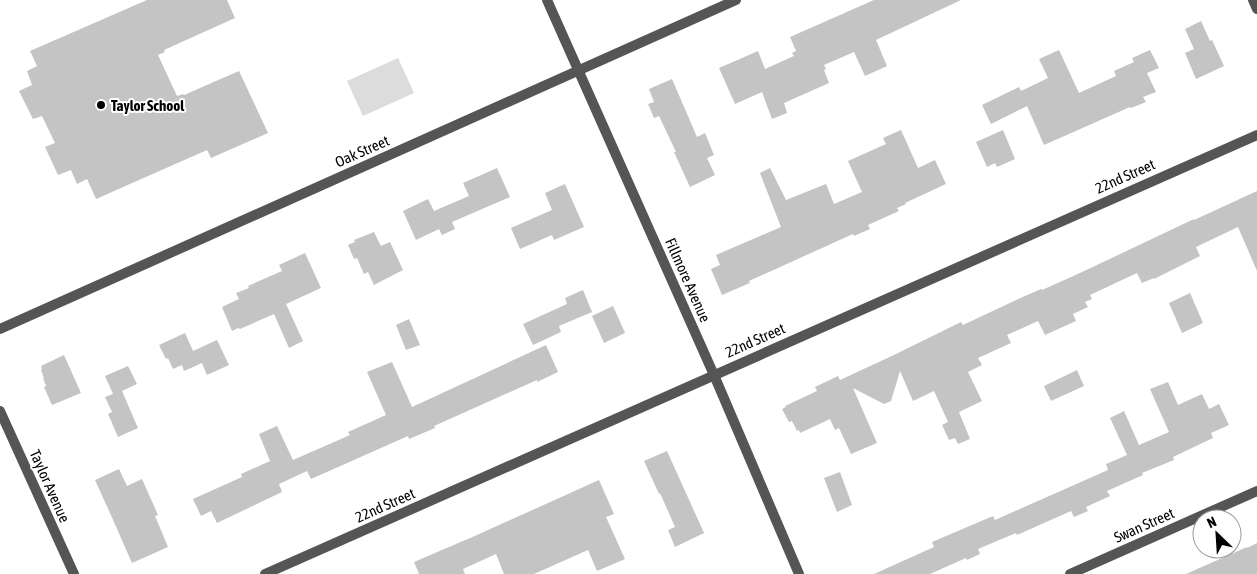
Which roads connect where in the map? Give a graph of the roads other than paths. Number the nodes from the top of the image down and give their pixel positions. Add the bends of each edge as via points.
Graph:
1 (548, 0) edge
2 (736, 0) edge
3 (1253, 0) edge
4 (1257, 10) edge
5 (578, 70) junction
6 (1257, 135) edge
7 (0, 329) edge
8 (714, 375) junction
9 (0, 411) edge
10 (1257, 491) edge
11 (74, 574) edge
12 (265, 574) edge
13 (799, 574) edge
14 (1070, 574) edge

1 - 5 street, Fillmore Avenue
2 - 5 street, Oak Street
3 - 4 street
5 - 7 street, Oak Street
5 - 8 street, Fillmore Avenue
6 - 8 street, 22nd Street
8 - 12 street, 22nd Street
8 - 13 street, Fillmore Avenue
9 - 11 street, Taylor Avenue
10 - 14 street, Swan Street

